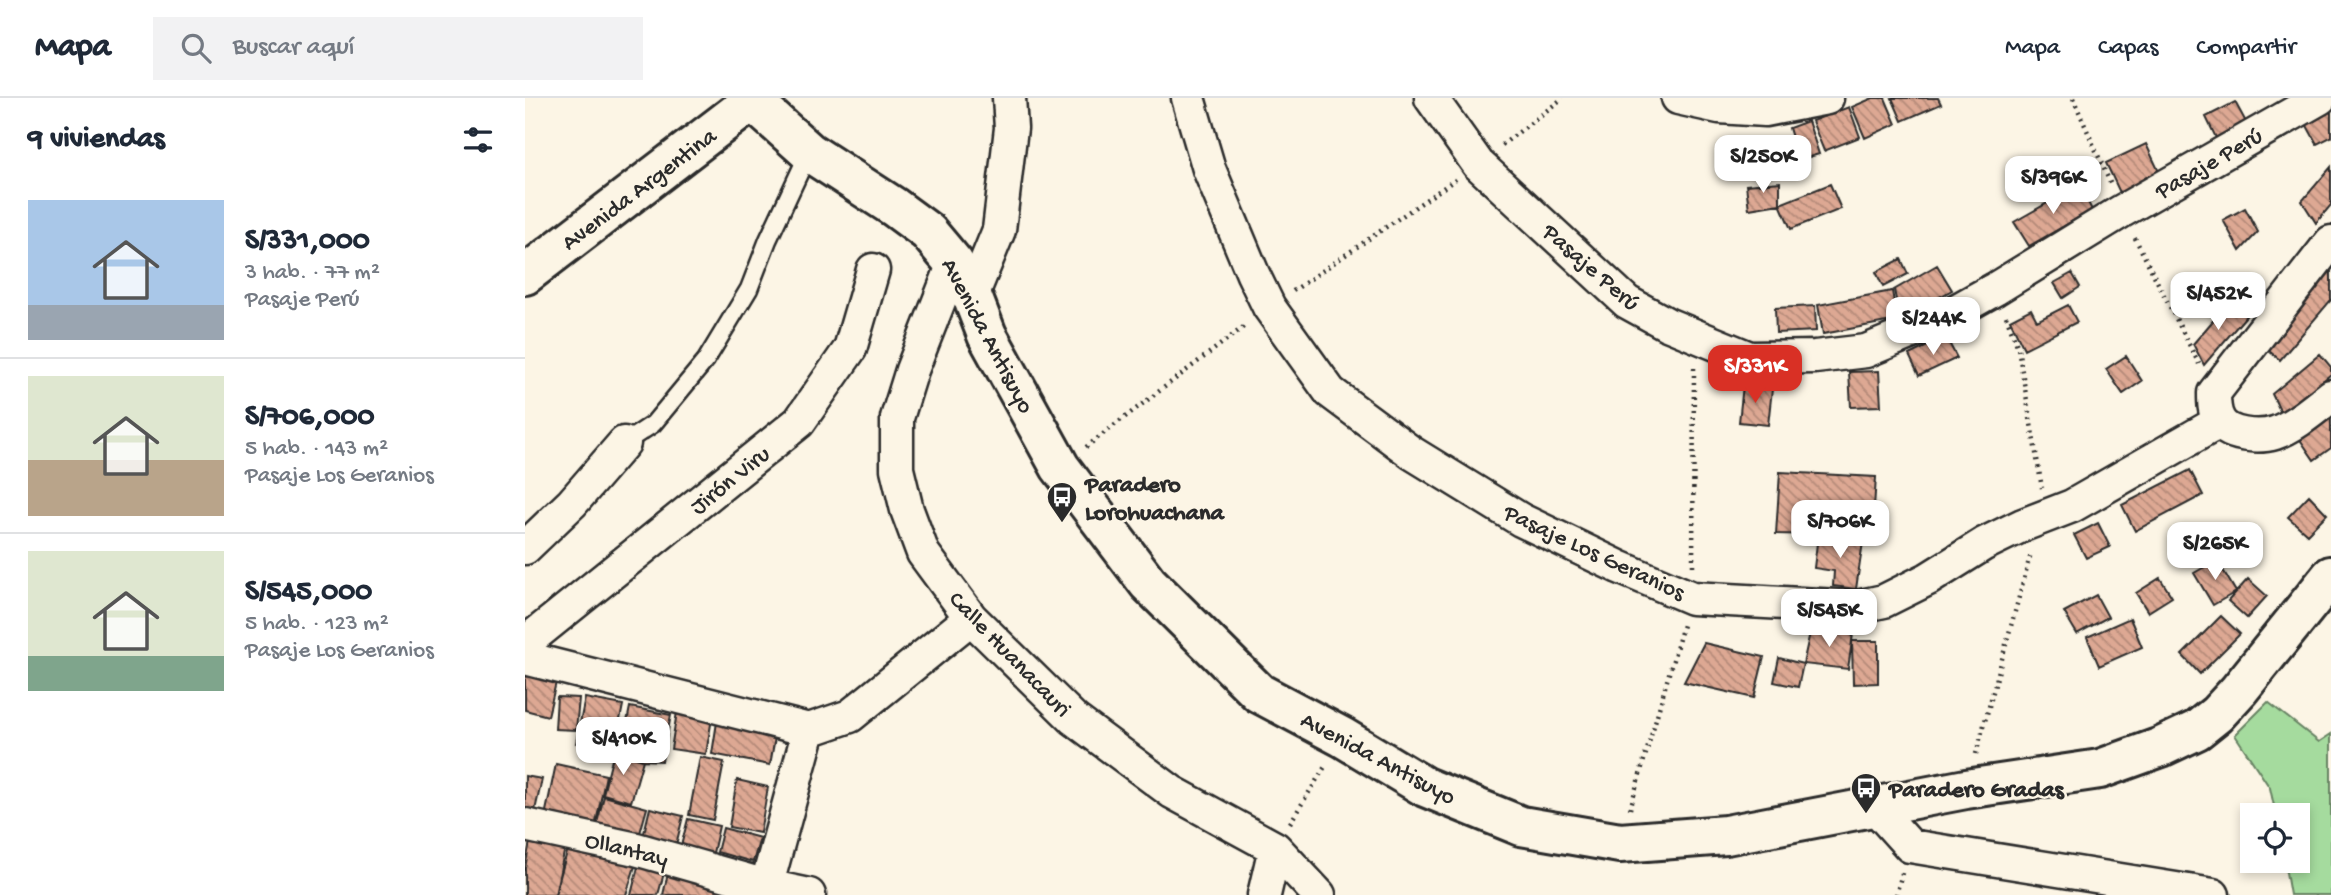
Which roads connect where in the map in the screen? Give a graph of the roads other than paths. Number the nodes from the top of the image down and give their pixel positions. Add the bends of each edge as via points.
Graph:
1 (1009, 98) edge
2 (1188, 98) edge
3 (1431, 98) edge
4 (1678, 98) edge
5 (1827, 98) edge
6 (2320, 98) edge
7 (754, 99) edge
8 (1772, 104) edge
9 (809, 152) junction
10 (2331, 242) edge
11 (954, 263) junction
12 (873, 270) dead end
13 (525, 275) edge
14 (972, 296) junction
15 (2331, 396) edge
16 (2217, 408) junction
17 (624, 443) joint
18 (525, 548) edge
19 (2331, 576) edge
20 (971, 618) junction
21 (525, 643) edge
22 (525, 658) edge
23 (809, 730) junction
24 (1874, 806) junction
25 (526, 828) edge
26 (1275, 848) junction
27 (765, 890) edge
28 (809, 895) edge
29 (1264, 895) edge
30 (1319, 895) edge
31 (2213, 895) edge

1 - 14 street via 1011,128 999,230
2 - 16 street, Pasaje Los Geranios via 1209,169 1269,307 1330,391 1412,453 1521,520 1692,598 1856,607 1884,601 1984,544 2072,506
3 - 6 street, Pasaje Perú via 1478,164 1627,302 1750,358 1866,351 1936,322
4 - 8 street via 1719,107
5 - 8 street
7 - 9 main road, Avenida Antisuyo
7 - 13 main road, Avenida Argentina
9 - 11 main road, Avenida Antisuyo via 928,232
9 - 17 lane via 750,289 706,360 653,424
10 - 16 street
11 - 14 main road, Avenida Antisuyo
11 - 20 street, Calle Huanacauri via 897,418 897,469 923,553
12 - 21 street, Jirón Viru via 850,349 799,422
14 - 24 main road, Avenida Antisuyo via 987,335 1060,467 1148,583 1259,693 1425,787 1521,826 1620,843 1726,835
15 - 16 street via 2275,433 2259,435 2234,432
17 - 18 street
19 - 24 main road, Avenida Antisuyo via 2239,690 2197,730 2100,769
20 - 23 street via 849,716
20 - 26 street, Calle Huanacauri via 1074,719 1172,792
22 - 23 street
23 - 27 street
24 - 31 street via 1910,846
25 - 27 street, Ollantay via 636,849
26 - 29 street
26 - 30 street, Calle Huanacauri
27 - 28 street, Ollantay

